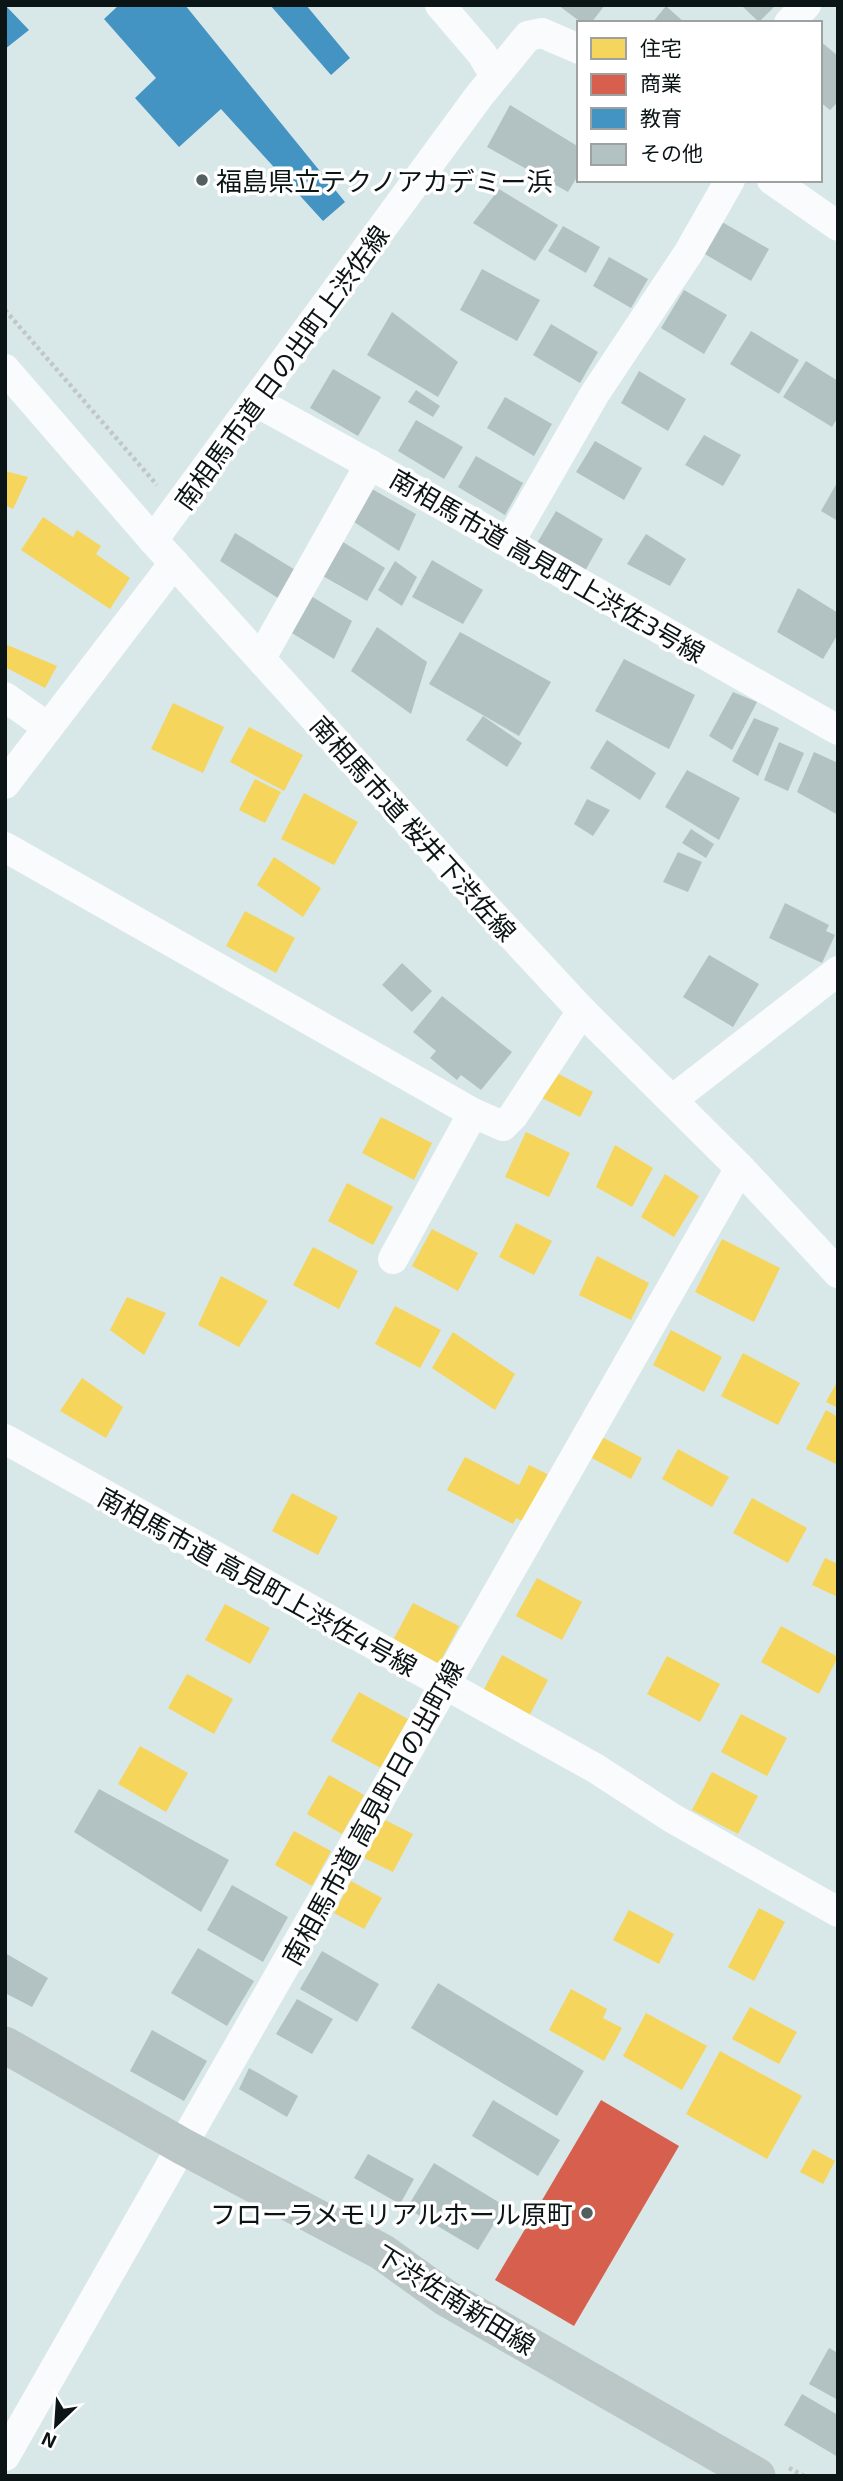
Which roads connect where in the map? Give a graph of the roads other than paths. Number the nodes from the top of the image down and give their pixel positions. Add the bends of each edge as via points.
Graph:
1 (440, 5) edge
2 (806, 5) edge
3 (791, 21) edge
4 (577, 48) edge
5 (495, 76) junction
6 (729, 182) edge
7 (775, 182) edge
8 (838, 226) edge
9 (5, 369) edge
10 (256, 402) junction
11 (16, 403) edge
12 (370, 464) junction
13 (153, 540) junction
14 (510, 541) junction
15 (174, 563) junction
16 (261, 658) junction
17 (5, 697) edge
18 (47, 726) junction
19 (838, 730) edge
20 (5, 783) edge
21 (5, 847) edge
22 (838, 971) edge
23 (582, 1011) junction
24 (672, 1100) junction
25 (472, 1113) junction
26 (740, 1168) junction
27 (393, 1259) dead end
28 (838, 1273) edge
29 (5, 1439) edge
30 (444, 1685) junction
31 (838, 1912) edge
32 (5, 2045) edge
33 (182, 2146) junction
34 (5, 2456) edge
35 (757, 2476) edge

1 - 5 street
2 - 3 street
4 - 5 street, 南相馬市道 日の出町上渋佐線 via 542,33 528,36
5 - 10 street, 南相馬市道 日の出町上渋佐線
6 - 14 street via 689,252 594,395
7 - 8 street
9 - 11 street, 南相馬市道 桜井下渋佐線
10 - 12 street, 南相馬市道 高見町上渋佐3号線
10 - 13 street, 南相馬市道 日の出町上渋佐線
11 - 13 street, 南相馬市道 桜井下渋佐線
12 - 14 street, 南相馬市道 高見町上渋佐3号線
12 - 16 street
13 - 15 street, 南相馬市道 桜井下渋佐線
14 - 19 street, 南相馬市道 高見町上渋佐3号線 via 593,593
15 - 16 street, 南相馬市道 桜井下渋佐線
15 - 18 street
16 - 23 street, 南相馬市道 桜井下渋佐線
17 - 18 street
18 - 20 street
21 - 25 street
22 - 24 street
23 - 24 street, 南相馬市道 桜井下渋佐線
23 - 25 street via 503,1126
24 - 26 street, 南相馬市道 桜井下渋佐線
25 - 27 street
26 - 28 street, 南相馬市道 桜井下渋佐線
26 - 30 street, 南相馬市道 高見町日の出町線
29 - 30 street, 南相馬市道 高見町上渋佐4号線
30 - 31 street, 南相馬市道 高見町上渋佐4号線
30 - 33 street, 南相馬市道 高見町日の出町線
32 - 33 main road, 下渋佐南新田線
33 - 34 street, 南相馬市道 高見町日の出町線
33 - 35 main road, 下渋佐南新田線 via 382,2252 446,2298

